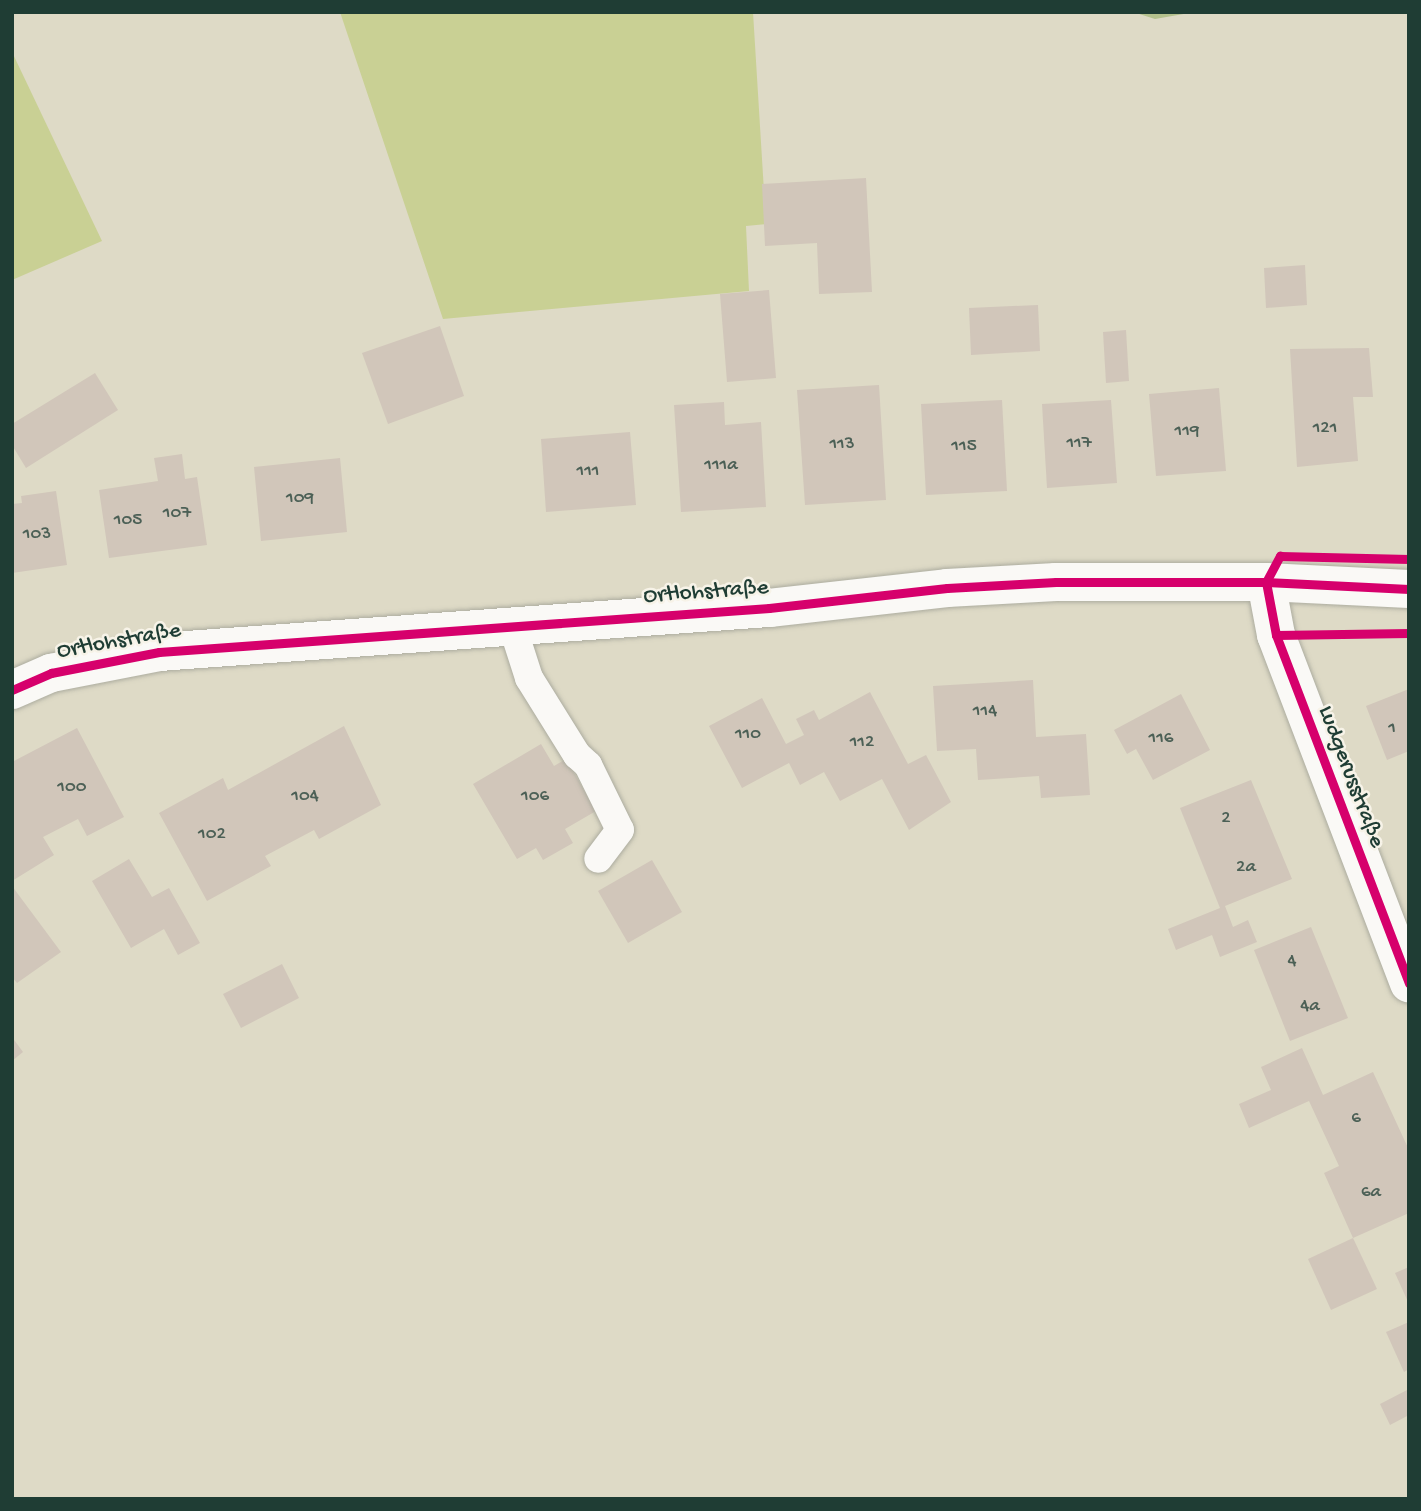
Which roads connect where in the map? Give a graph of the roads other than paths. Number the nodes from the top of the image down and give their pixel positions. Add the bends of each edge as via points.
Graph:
1 (1266, 582) junction
2 (1409, 589) edge
3 (512, 625) junction
4 (12, 690) edge
5 (598, 859) dead end
6 (1409, 983) edge

1 - 2 street, Ortlohstraße
1 - 3 street, Ortlohstraße via 1056,582
1 - 6 street, Ludgerusstraße via 1276,635
3 - 4 street, Ortlohstraße via 159,652 51,673
3 - 5 lane via 529,678 588,765 620,830

